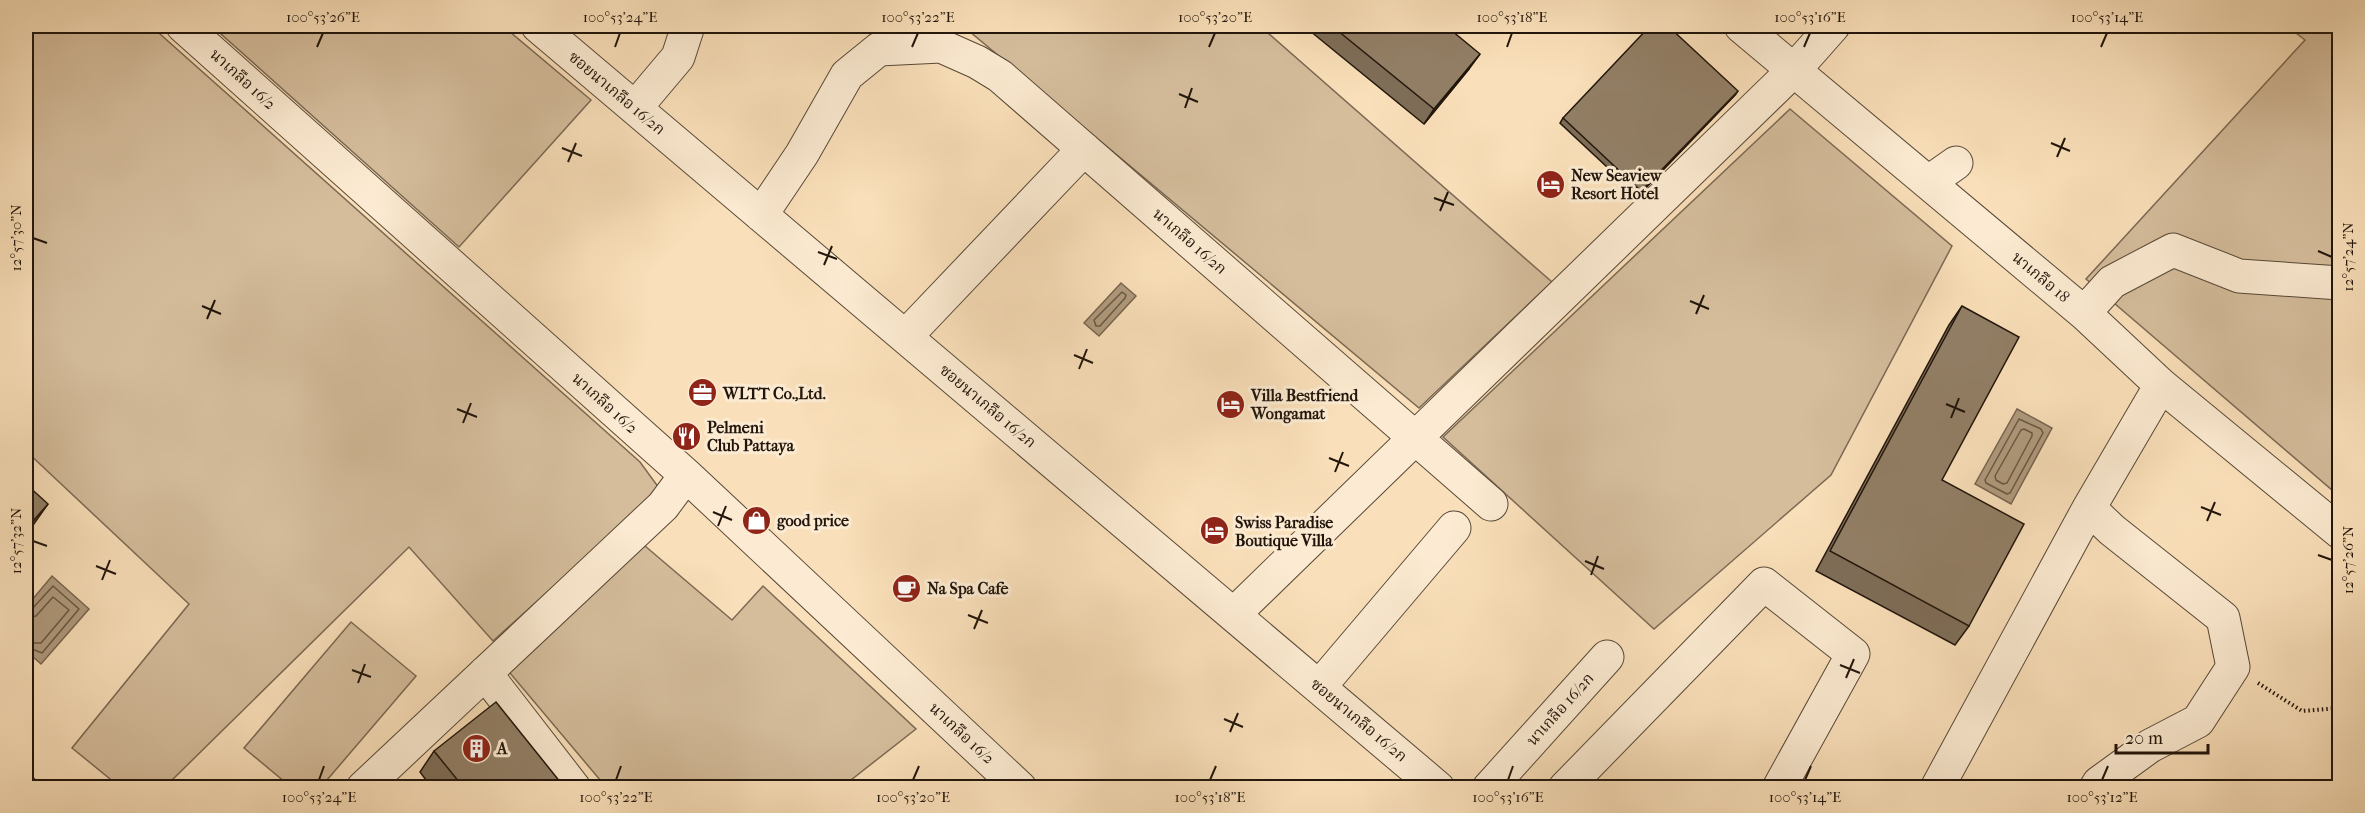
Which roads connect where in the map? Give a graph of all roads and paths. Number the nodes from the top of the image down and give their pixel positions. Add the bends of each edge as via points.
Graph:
1 (183, 26) edge
2 (538, 26) edge
3 (688, 26) edge
4 (1741, 26) edge
5 (1833, 26) edge
6 (1795, 69) junction
7 (635, 108) junction
8 (1084, 149) junction
9 (1956, 163) dead end
10 (1929, 182) junction
11 (762, 215) junction
12 (2340, 283) edge
13 (2084, 313) junction
14 (906, 336) junction
15 (2161, 385) junction
16 (1417, 438) junction
17 (686, 476) junction
18 (1491, 504) dead end
19 (2089, 508) junction
20 (1454, 528) dead end
21 (2340, 532) edge
22 (1234, 614) junction
23 (1607, 657) dead end
24 (2233, 667) junction
25 (485, 673) junction
26 (1320, 686) junction
27 (2340, 708) edge
28 (363, 788) edge
29 (574, 788) edge
30 (1020, 788) edge
31 (1438, 788) edge
32 (1488, 788) edge
33 (1565, 788) edge
34 (1779, 788) edge
35 (1937, 788) edge
36 (2096, 788) edge

1 - 17 street, นาเกลือ 16/2
2 - 7 street, ซอยนาเกลือ 16/2ก
3 - 7 street via 678,57
4 - 6 street, นาเกลือ 18
5 - 6 street
6 - 10 street, นาเกลือ 18
6 - 16 street
7 - 11 street, ซอยนาเกลือ 16/2ก
8 - 11 street, นาเกลือ 16/2ก via 1000,76 977,62 941,46 879,48 847,75
8 - 14 street
8 - 16 street, นาเกลือ 16/2ก
9 - 10 street
10 - 13 street, นาเกลือ 18
11 - 14 street, ซอยนาเกลือ 16/2ก
12 - 13 street via 2239,276 2173,250 2112,282
13 - 15 street, นาเกลือ 18
14 - 22 street, ซอยนาเกลือ 16/2ก
15 - 19 street
15 - 21 street, นาเกลือ 18
16 - 18 street, นาเกลือ 16/2ก
16 - 22 street
17 - 25 street via 663,506
17 - 30 street, นาเกลือ 16/2
19 - 24 street via 2223,618
19 - 35 street
20 - 26 street
22 - 26 street, ซอยนาเกลือ 16/2ก
23 - 32 street, นาเกลือ 16/2ก
24 - 27 path via 2302,711
24 - 36 street via 2198,721 2150,746
25 - 28 street
25 - 29 street
26 - 31 street, ซอยนาเกลือ 16/2ก
33 - 34 street via 1764,584 1853,654

